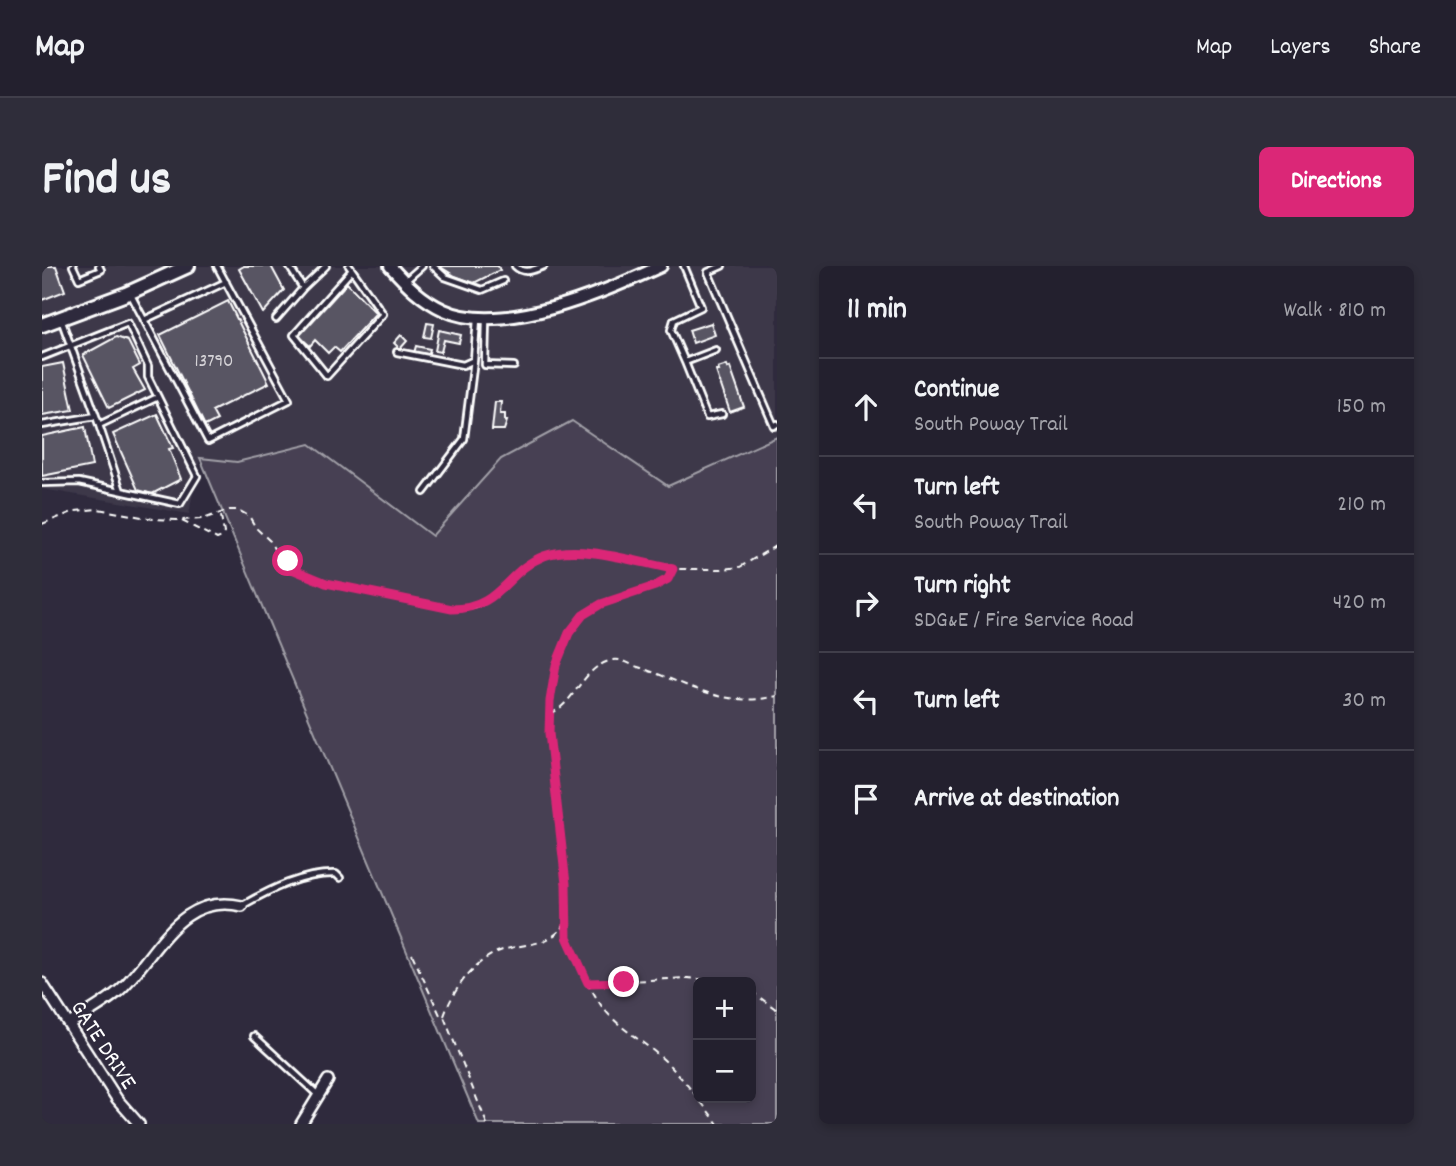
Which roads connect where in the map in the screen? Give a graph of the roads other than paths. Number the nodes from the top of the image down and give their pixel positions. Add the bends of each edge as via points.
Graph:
1 (74, 266) edge
2 (99, 266) edge
3 (188, 266) edge
4 (217, 266) edge
5 (289, 266) edge
6 (326, 266) edge
7 (390, 266) edge
8 (422, 266) edge
9 (433, 266) edge
10 (515, 266) edge
11 (544, 266) edge
12 (661, 266) edge
13 (684, 266) edge
14 (722, 266) edge
15 (350, 268) edge
16 (503, 281) dead end
17 (226, 282) junction
18 (404, 282) junction
19 (303, 288) junction
20 (129, 293) junction
21 (60, 318) junction
22 (276, 319) dead end
23 (482, 319) junction
24 (144, 320) junction
25 (42, 325) edge
26 (71, 346) junction
27 (716, 350) dead end
28 (397, 352) dead end
29 (42, 357) edge
30 (474, 360) junction
31 (685, 362) junction
32 (514, 366) dead end
33 (158, 397) junction
34 (722, 414) dead end
35 (96, 416) junction
36 (777, 424) edge
37 (42, 425) edge
38 (99, 425) junction
39 (42, 483) edge
40 (122, 492) junction
41 (424, 492) dead end
42 (340, 878) dead end
43 (242, 905) joint
44 (42, 983) edge
45 (69, 1024) junction
46 (254, 1036) dead end
47 (328, 1080) dead end
48 (318, 1095) junction
49 (139, 1124) edge
50 (301, 1124) edge

1 - 2 lane via 79,279 101,270
3 - 20 main road
4 - 17 lane
5 - 19 lane
6 - 19 lane
7 - 18 street
8 - 18 lane
9 - 16 lane via 445,276 482,290
10 - 11 lane via 530,272
12 - 23 street via 574,300 519,316
13 - 31 lane via 701,307 674,320 671,330
14 - 36 lane via 708,272 774,426
15 - 15 lane via 383,314 327,376 294,335
17 - 24 lane
17 - 24 lane via 289,400 208,441
18 - 23 street via 446,311
19 - 22 lane
20 - 21 main road
20 - 24 lane
21 - 25 main road
21 - 26 lane
23 - 30 lane
23 - 32 lane via 485,365
26 - 29 lane
26 - 33 lane via 128,323
26 - 35 lane
27 - 31 lane
28 - 30 lane via 463,365
30 - 41 lane via 464,439
31 - 34 lane via 707,417
33 - 38 lane
33 - 40 lane via 197,476 180,504
35 - 37 lane
35 - 38 lane
38 - 40 lane
39 - 40 lane via 79,481
42 - 43 lane via 336,874 309,876
43 - 45 street via 215,904 185,917 119,991
44 - 45 street, GATE DRIVE
45 - 49 street, GATE DRIVE via 117,1099
46 - 48 lane
47 - 48 street
48 - 50 street

